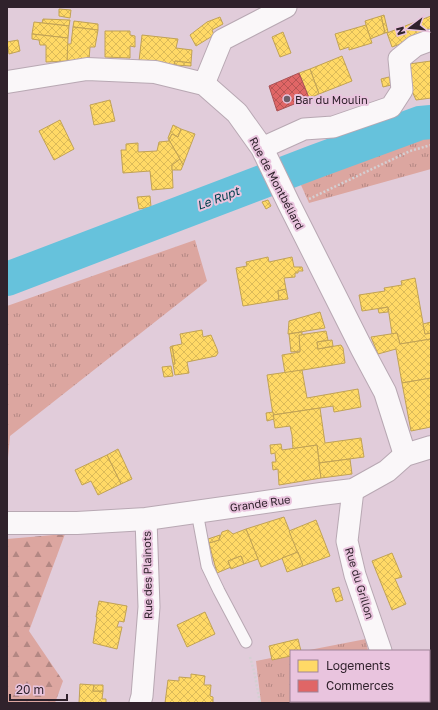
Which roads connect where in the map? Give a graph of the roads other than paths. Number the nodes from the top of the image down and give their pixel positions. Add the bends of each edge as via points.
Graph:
1 (286, 7) edge
2 (431, 40) edge
3 (7, 82) edge
4 (204, 84) junction
5 (262, 148) junction
6 (431, 447) edge
7 (405, 455) junction
8 (353, 490) junction
9 (197, 512) junction
10 (146, 519) junction
11 (7, 524) edge
12 (246, 642) road end
13 (381, 650) edge
14 (140, 703) edge

1 - 4 street via 222,40
2 - 5 street via 414,46 399,58 402,90 391,107 333,127 304,129
3 - 4 street, Rue de Montbéliard via 87,69 156,72
4 - 5 street, Rue de Montbéliard via 238,113
5 - 7 street, Rue de Montbéliard via 298,202 362,349 385,392
6 - 7 street, Grande Rue
7 - 8 street, Grande Rue via 387,471
8 - 9 street, Grande Rue
8 - 13 street, Rue du Grillon via 347,541 355,575
9 - 10 street, Grande Rue
9 - 12 lane via 208,566
10 - 11 street, Grande Rue
10 - 14 street, Rue des Plainots via 149,607

